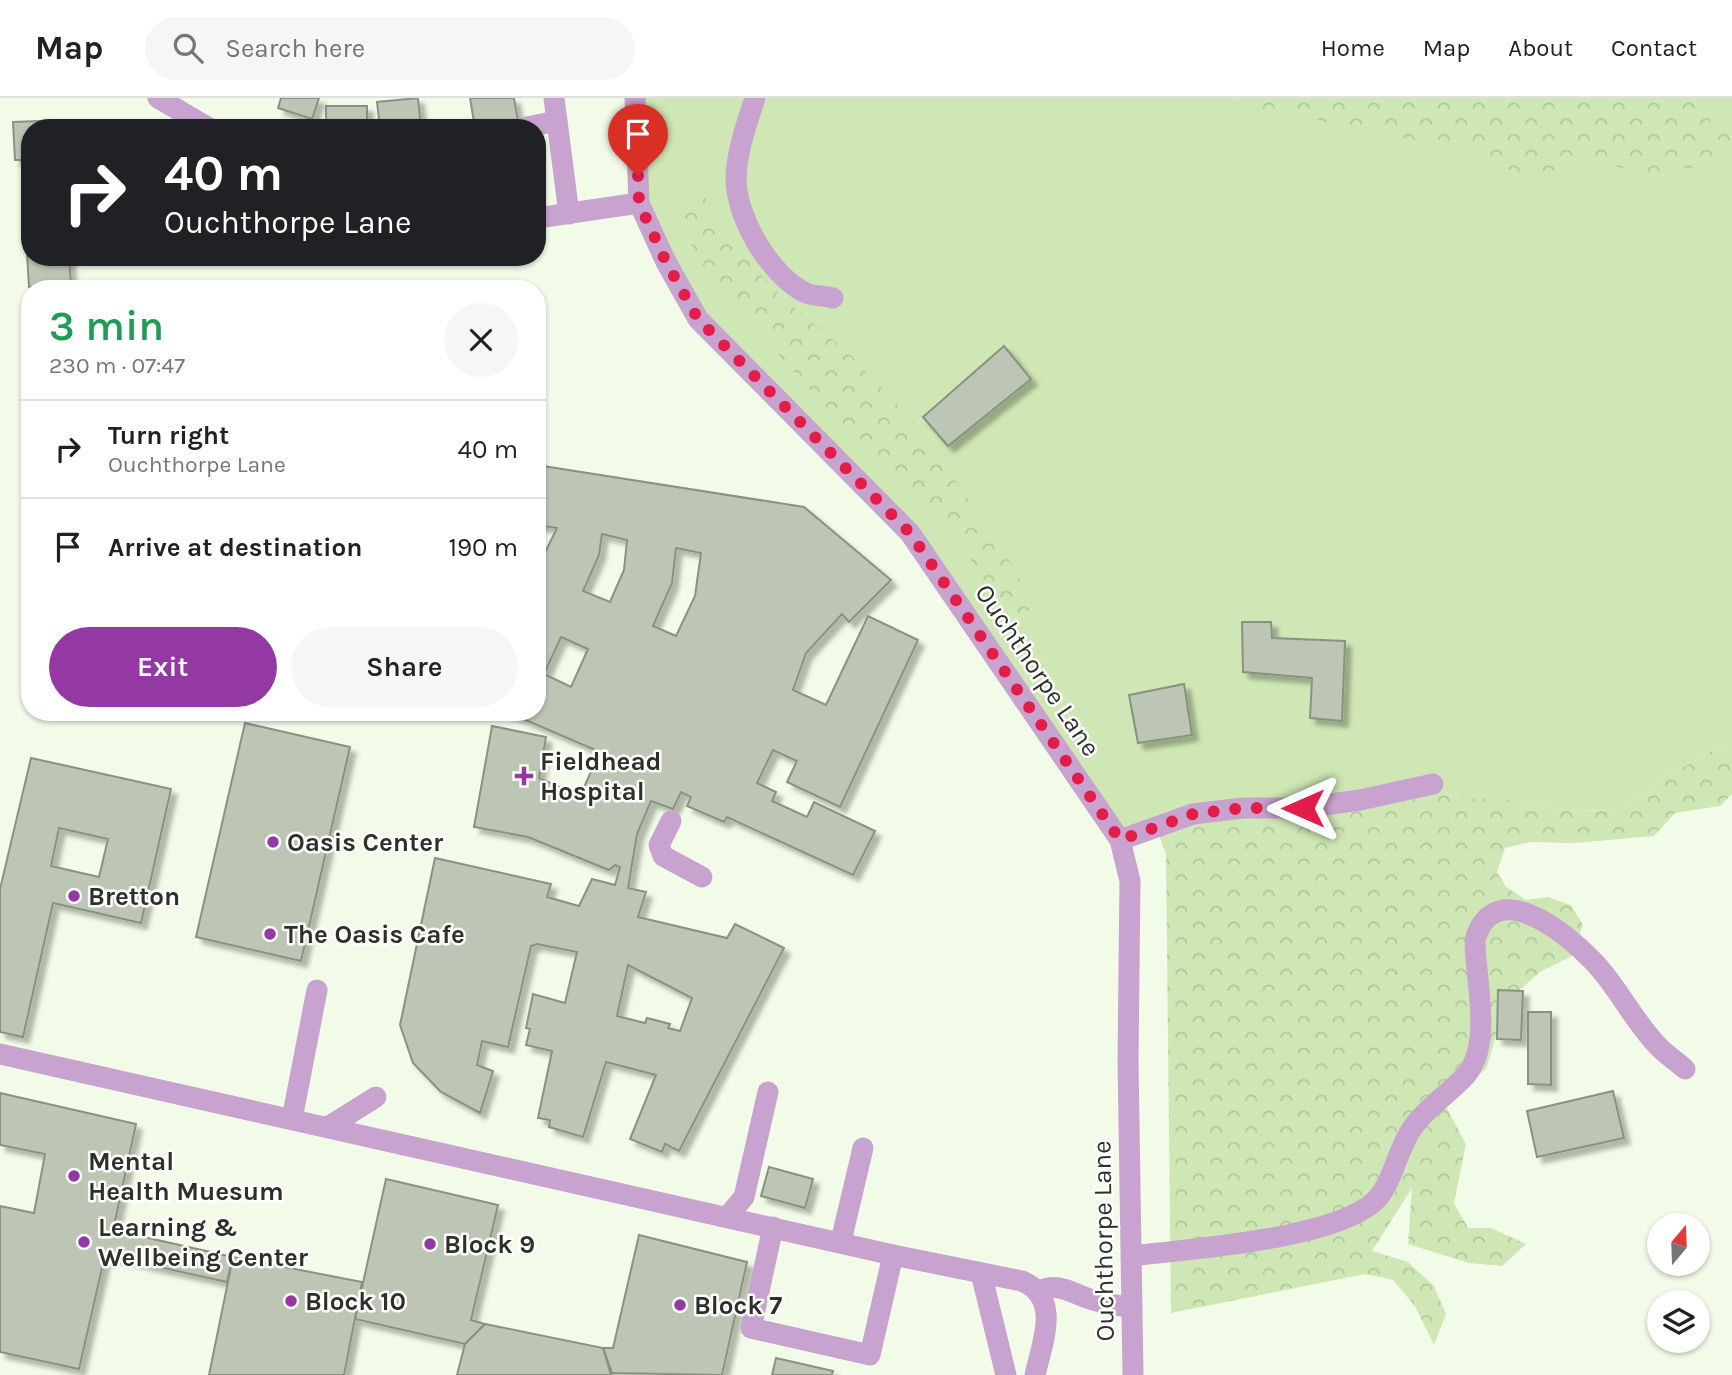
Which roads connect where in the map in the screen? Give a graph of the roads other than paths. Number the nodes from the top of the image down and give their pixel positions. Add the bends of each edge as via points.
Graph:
1 (158, 98) edge
2 (554, 98) edge
3 (635, 98) edge
4 (755, 98) edge
5 (194, 119) edge
6 (557, 121) junction
7 (546, 123) edge
8 (639, 203) junction
9 (569, 214) junction
10 (546, 217) edge
11 (833, 298) dead end
12 (1433, 784) dead end
13 (670, 821) dead end
14 (1120, 840) junction
15 (702, 877) dead end
16 (317, 990) dead end
17 (0, 1054) edge
18 (1685, 1069) dead end
19 (768, 1091) dead end
20 (376, 1097) dead end
21 (292, 1119) junction
22 (328, 1127) junction
23 (863, 1148) dead end
24 (727, 1217) junction
25 (774, 1227) junction
26 (841, 1241) junction
27 (893, 1255) junction
28 (1132, 1256) junction
29 (981, 1273) junction
30 (1039, 1291) junction
31 (1132, 1308) junction
32 (1006, 1375) edge
33 (1035, 1375) edge
34 (1133, 1375) edge

1 - 5 street
2 - 6 street
3 - 8 street, Ouchthorpe Lane
4 - 11 street via 736,178 742,212 755,243 782,274 806,293
6 - 7 street
6 - 9 street
8 - 9 street
8 - 14 street, Ouchthorpe Lane via 698,319 910,533
9 - 10 street
12 - 14 street via 1303,808 1193,814
13 - 15 street via 659,845 663,856
14 - 28 street, Ouchthorpe Lane via 1130,881
16 - 21 street
17 - 21 street
18 - 28 street via 1657,1045 1592,960 1569,940 1525,910 1490,913 1475,940 1479,1055 1467,1074 1415,1124 1400,1146 1382,1193 1367,1209 1294,1233
19 - 24 street via 744,1197
20 - 22 street
21 - 22 street
22 - 24 street
23 - 26 street
24 - 25 street
25 - 26 street
25 - 27 street via 751,1328 870,1355
26 - 27 street
27 - 29 street
28 - 31 street, Ouchthorpe Lane
29 - 30 street via 1022,1281
29 - 32 street
30 - 31 street via 1048,1286
30 - 33 street via 1048,1313
31 - 34 street, Ouchthorpe Lane

